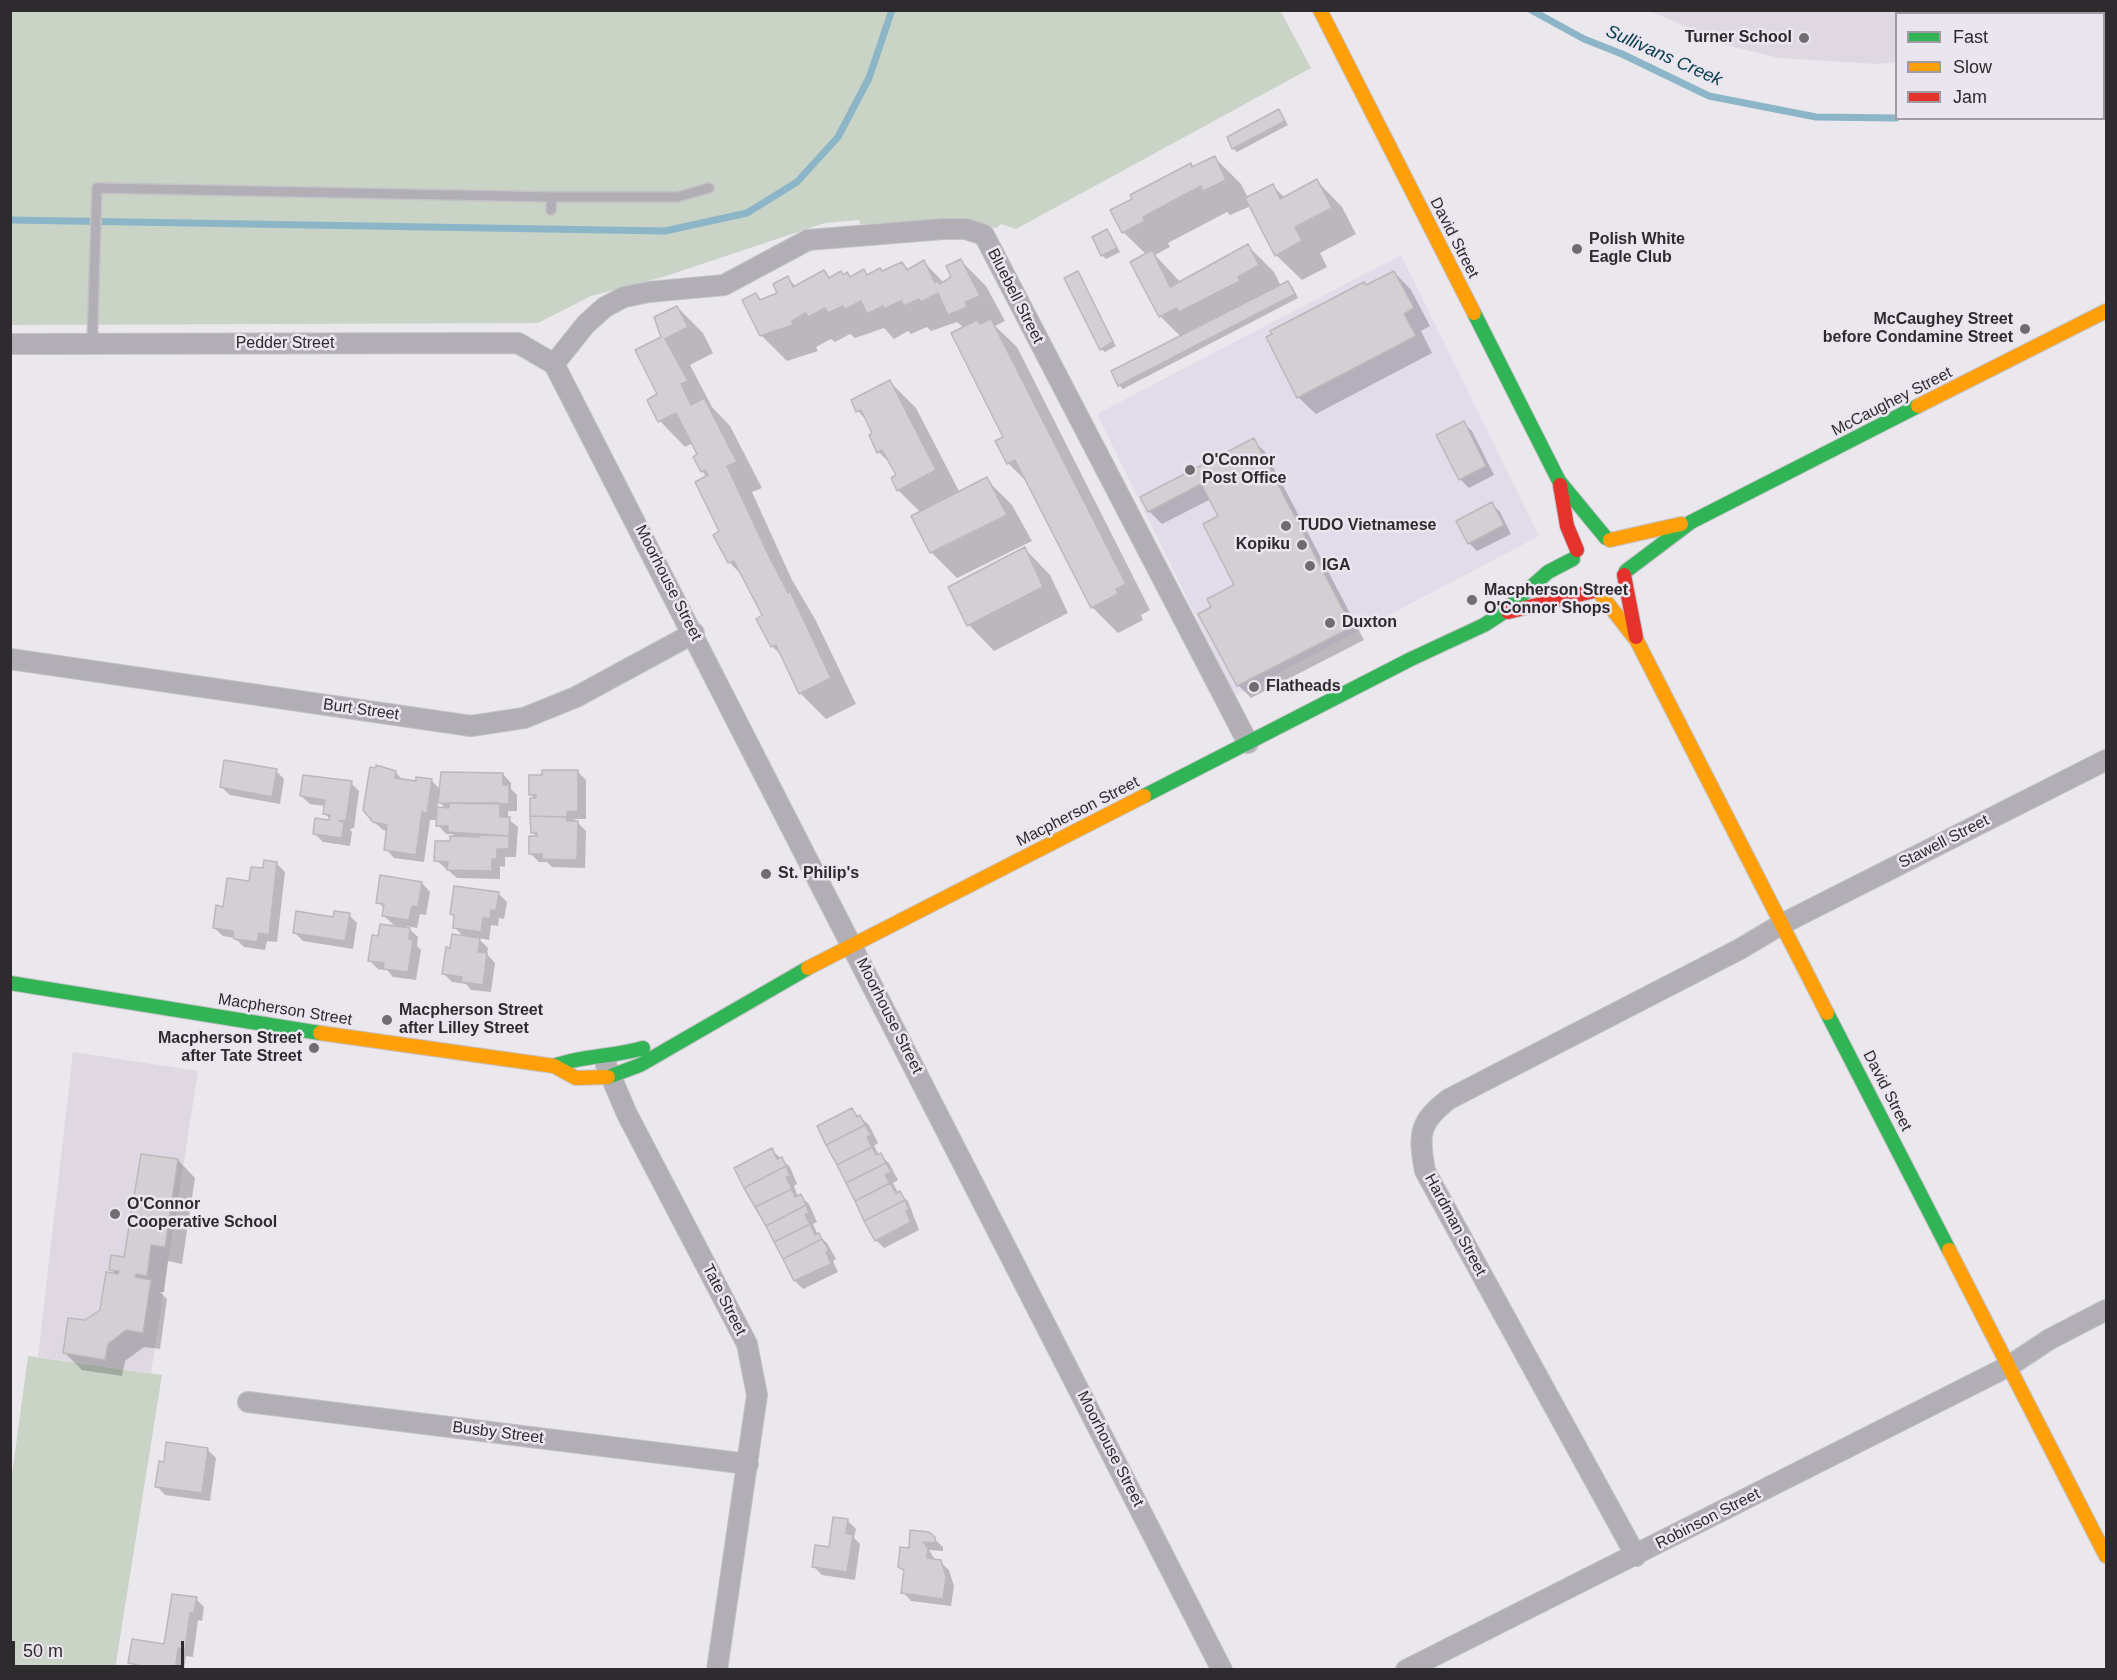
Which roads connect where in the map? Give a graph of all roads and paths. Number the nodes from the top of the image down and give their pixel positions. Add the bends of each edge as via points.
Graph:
1 (1320, 10) edge
2 (709, 188) dead end
3 (552, 197) junction
4 (551, 210) dead end
5 (2106, 311) edge
6 (10, 344) edge
7 (92, 345) junction
8 (554, 364) junction
9 (1559, 481) junction
10 (1691, 522) junction
11 (1608, 539) junction
12 (1576, 566) junction
13 (1625, 573) junction
14 (1596, 591) junction
15 (1501, 614) junction
16 (693, 633) junction
17 (1637, 641) junction
18 (10, 659) edge
19 (1248, 743) junction
20 (2106, 760) edge
21 (1782, 924) junction
22 (853, 946) junction
23 (10, 983) edge
24 (673, 1044) junction
25 (554, 1066) junction
26 (607, 1067) junction
27 (2106, 1310) edge
28 (2009, 1366) junction
29 (248, 1402) dead end
30 (748, 1464) junction
31 (1636, 1556) junction
32 (2106, 1556) edge
33 (717, 1670) edge
34 (1222, 1670) edge
35 (1406, 1670) edge

1 - 9 street, David Street
2 - 3 lane via 678,197
3 - 4 lane
3 - 7 lane via 97,188
5 - 10 street, McCaughey Street
6 - 7 street, Pedder Street
7 - 8 street, Pedder Street via 518,343
8 - 16 street, Moorhouse Street
8 - 19 street, Bluebell Street via 586,324 614,302 649,292 724,285 807,240 943,229 966,229 984,235
9 - 11 street, David Street
9 - 12 street, David Street
10 - 11 street, McCaughey Street
10 - 13 street, McCaughey Street
11 - 12 street via 1592,539
11 - 13 street via 1624,553
12 - 14 street
12 - 15 street, Macpherson Street via 1548,572
13 - 14 street via 1612,589
13 - 17 street, David Street
14 - 15 street, Macpherson Street
14 - 17 street, David Street
15 - 19 street, Macpherson Street
16 - 18 street, Burt Street via 576,697 524,718 471,726
16 - 22 street, Moorhouse Street
17 - 21 street, David Street
19 - 22 street, Macpherson Street
20 - 21 street, Stawell Street
21 - 28 street, David Street
21 - 31 street, Hardman Street via 1449,1099 1430,1114 1423,1130 1420,1146 1425,1171
22 - 24 street, Macpherson Street
22 - 34 street, Moorhouse Street
23 - 25 street, Macpherson Street via 385,1044
24 - 26 street, Macpherson Street via 653,1044
24 - 26 street, Macpherson Street via 656,1059
25 - 26 street, Macpherson Street via 574,1058
25 - 26 street, Macpherson Street via 575,1078
26 - 30 street, Tate Street via 747,1344 757,1395
27 - 28 street, Robinson Street
28 - 31 street, Robinson Street
28 - 32 street, David Street
29 - 30 street, Busby Street
30 - 33 street, Tate Street
31 - 35 street, Robinson Street

